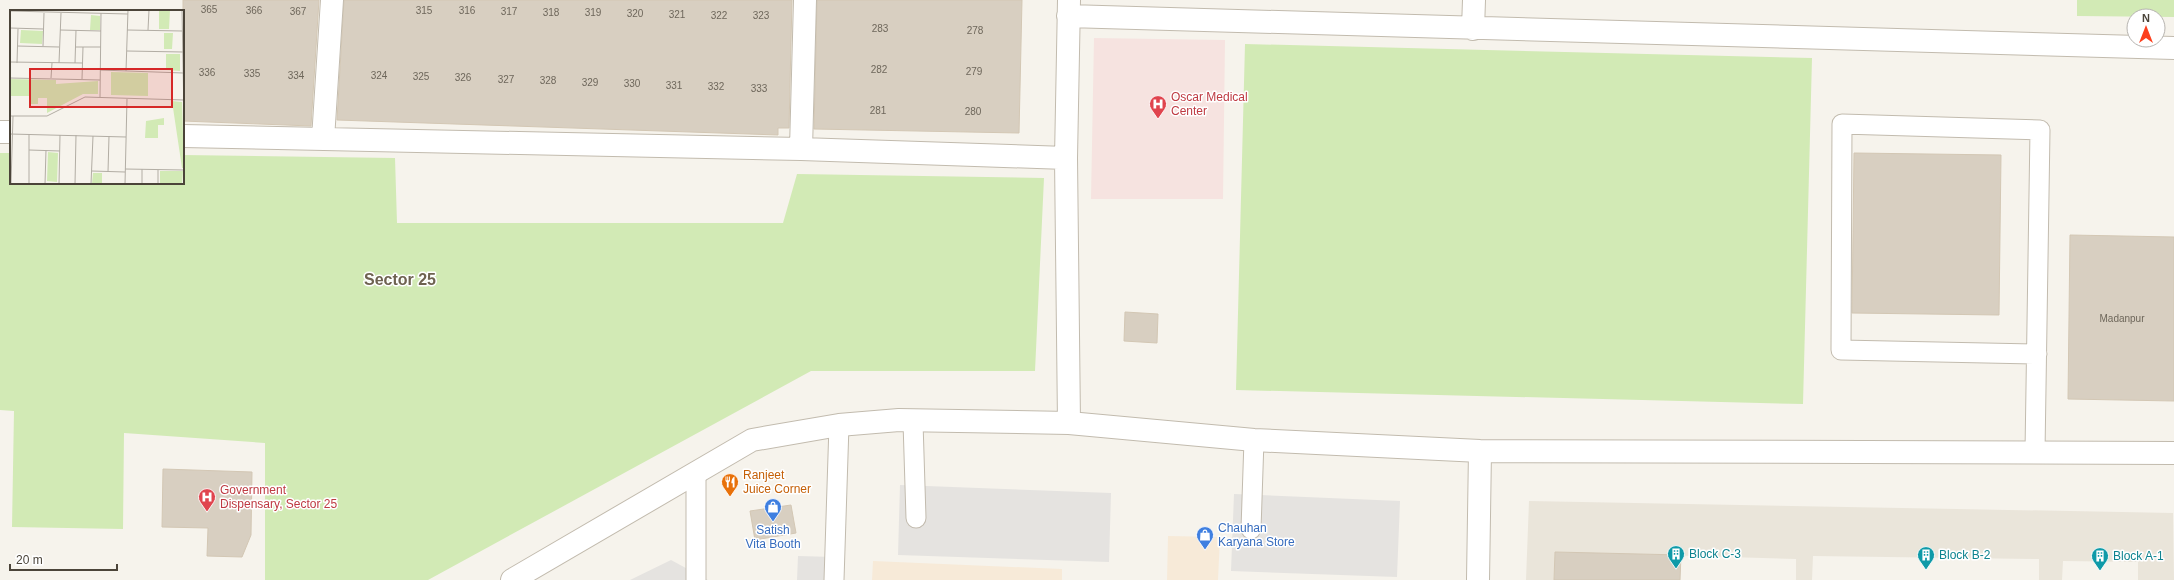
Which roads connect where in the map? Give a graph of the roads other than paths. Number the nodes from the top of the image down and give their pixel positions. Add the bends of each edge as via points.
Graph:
1 (332, 0) edge
2 (805, 0) edge
3 (1474, 0) edge
4 (1069, 8) edge
5 (1473, 29) junction
6 (2174, 48) edge
7 (184, 136) edge
8 (323, 139) junction
9 (801, 149) junction
10 (1066, 158) junction
11 (2037, 354) junction
12 (913, 422) junction
13 (1069, 423) junction
14 (839, 425) junction
15 (1254, 440) junction
16 (1480, 451) junction
17 (2035, 452) junction
18 (2174, 453) edge
19 (696, 473) junction
20 (916, 518) dead end
21 (1251, 529) dead end
22 (512, 580) edge
23 (696, 580) edge
24 (834, 580) edge
25 (1478, 580) edge

1 - 8 street
2 - 9 street
3 - 5 street
4 - 5 street
4 - 10 street
5 - 6 street
7 - 8 street
8 - 9 street
9 - 10 street
10 - 13 street
11 - 11 lane via 2040,130 1842,124 1841,350
11 - 17 lane
12 - 13 street
12 - 14 street via 899,420
12 - 20 lane
13 - 15 street
14 - 19 street via 752,440
14 - 24 lane
15 - 16 street
15 - 21 lane
16 - 17 street
16 - 25 street
17 - 18 street
19 - 22 street
19 - 23 lane

